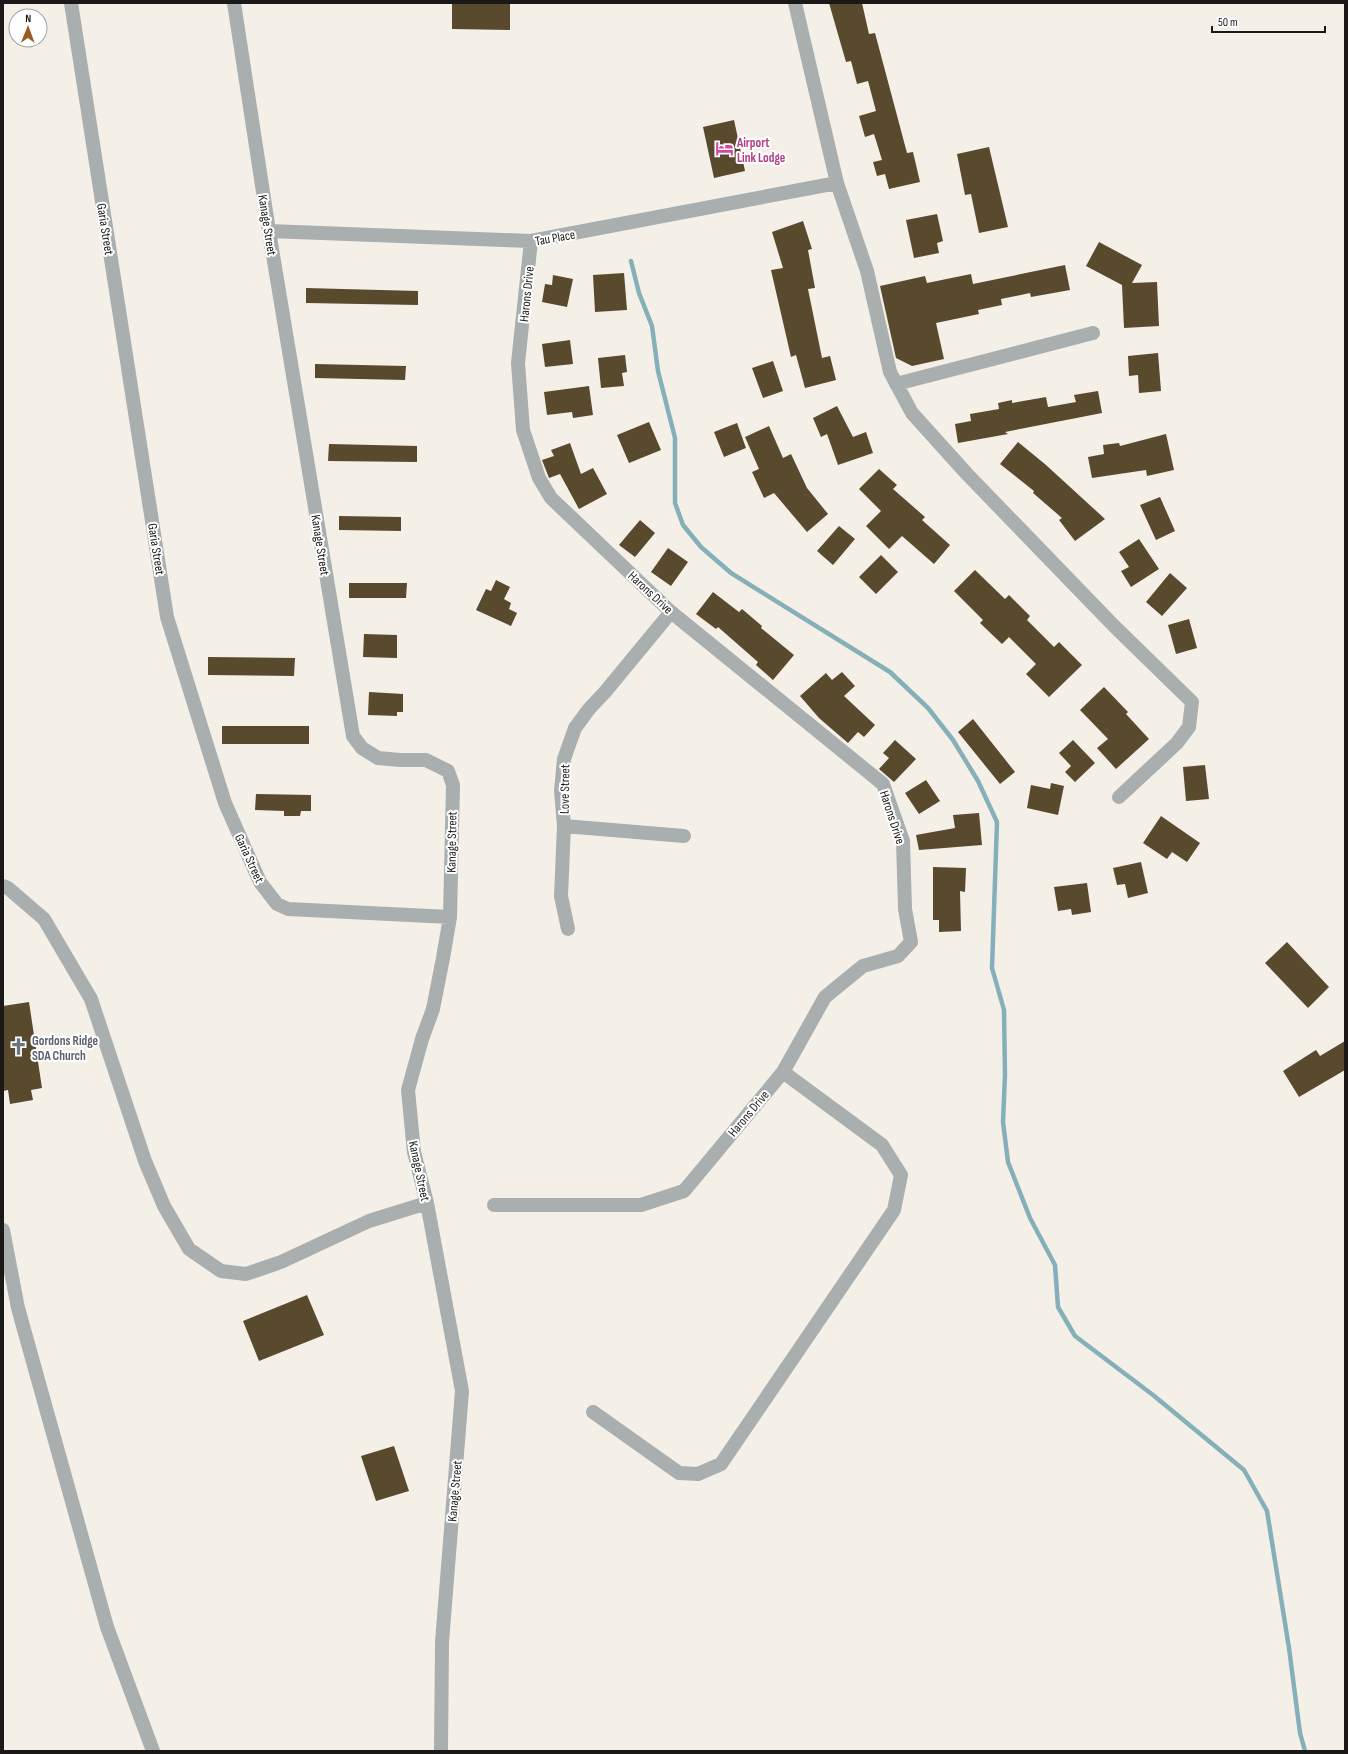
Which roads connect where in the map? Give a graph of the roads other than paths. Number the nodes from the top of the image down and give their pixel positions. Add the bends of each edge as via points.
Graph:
1 (71, 3) edge
2 (234, 3) edge
3 (795, 3) edge
4 (837, 183) junction
5 (269, 231) junction
6 (531, 242) junction
7 (1093, 333) dead end
8 (896, 384) junction
9 (671, 612) junction
10 (1119, 797) dead end
11 (564, 826) junction
12 (684, 836) dead end
13 (3, 886) edge
14 (450, 916) junction
15 (568, 929) dead end
16 (783, 1072) junction
17 (427, 1203) junction
18 (494, 1204) dead end
19 (3, 1230) edge
20 (593, 1412) dead end
21 (153, 1751) edge
22 (441, 1751) edge

1 - 14 street, Garia Street via 168,617 225,803 260,882 277,904 288,909
2 - 5 street, Kanage Street
3 - 4 street
4 - 6 street, Tau Place
4 - 8 street via 867,271 890,372
5 - 6 street, Tau Place
5 - 14 street, Kanage Street via 353,736 362,748 378,758 426,760 448,771 453,785
6 - 9 street, Harons Drive via 518,363 523,430 539,478 551,498
7 - 8 street
8 - 10 street via 912,413 967,474 1114,626 1192,702 1189,726 1177,743
9 - 11 street, Love Street via 575,728 564,759 561,791
9 - 16 street, Harons Drive via 883,784 903,841 905,909 911,942 898,956 863,966 824,997
11 - 12 street
11 - 15 street, Love Street via 561,896
13 - 17 street via 44,919 91,999 145,1161 164,1206 189,1249 221,1271 246,1274 282,1262 369,1221
14 - 17 street, Kanage Street via 433,1009 408,1090 414,1152
16 - 18 street, Harons Drive via 684,1191 641,1205
16 - 20 street via 882,1145 901,1176 894,1210 721,1464 698,1474 679,1473
17 - 22 street, Kanage Street via 462,1391 442,1642
19 - 21 street via 18,1308 107,1627

